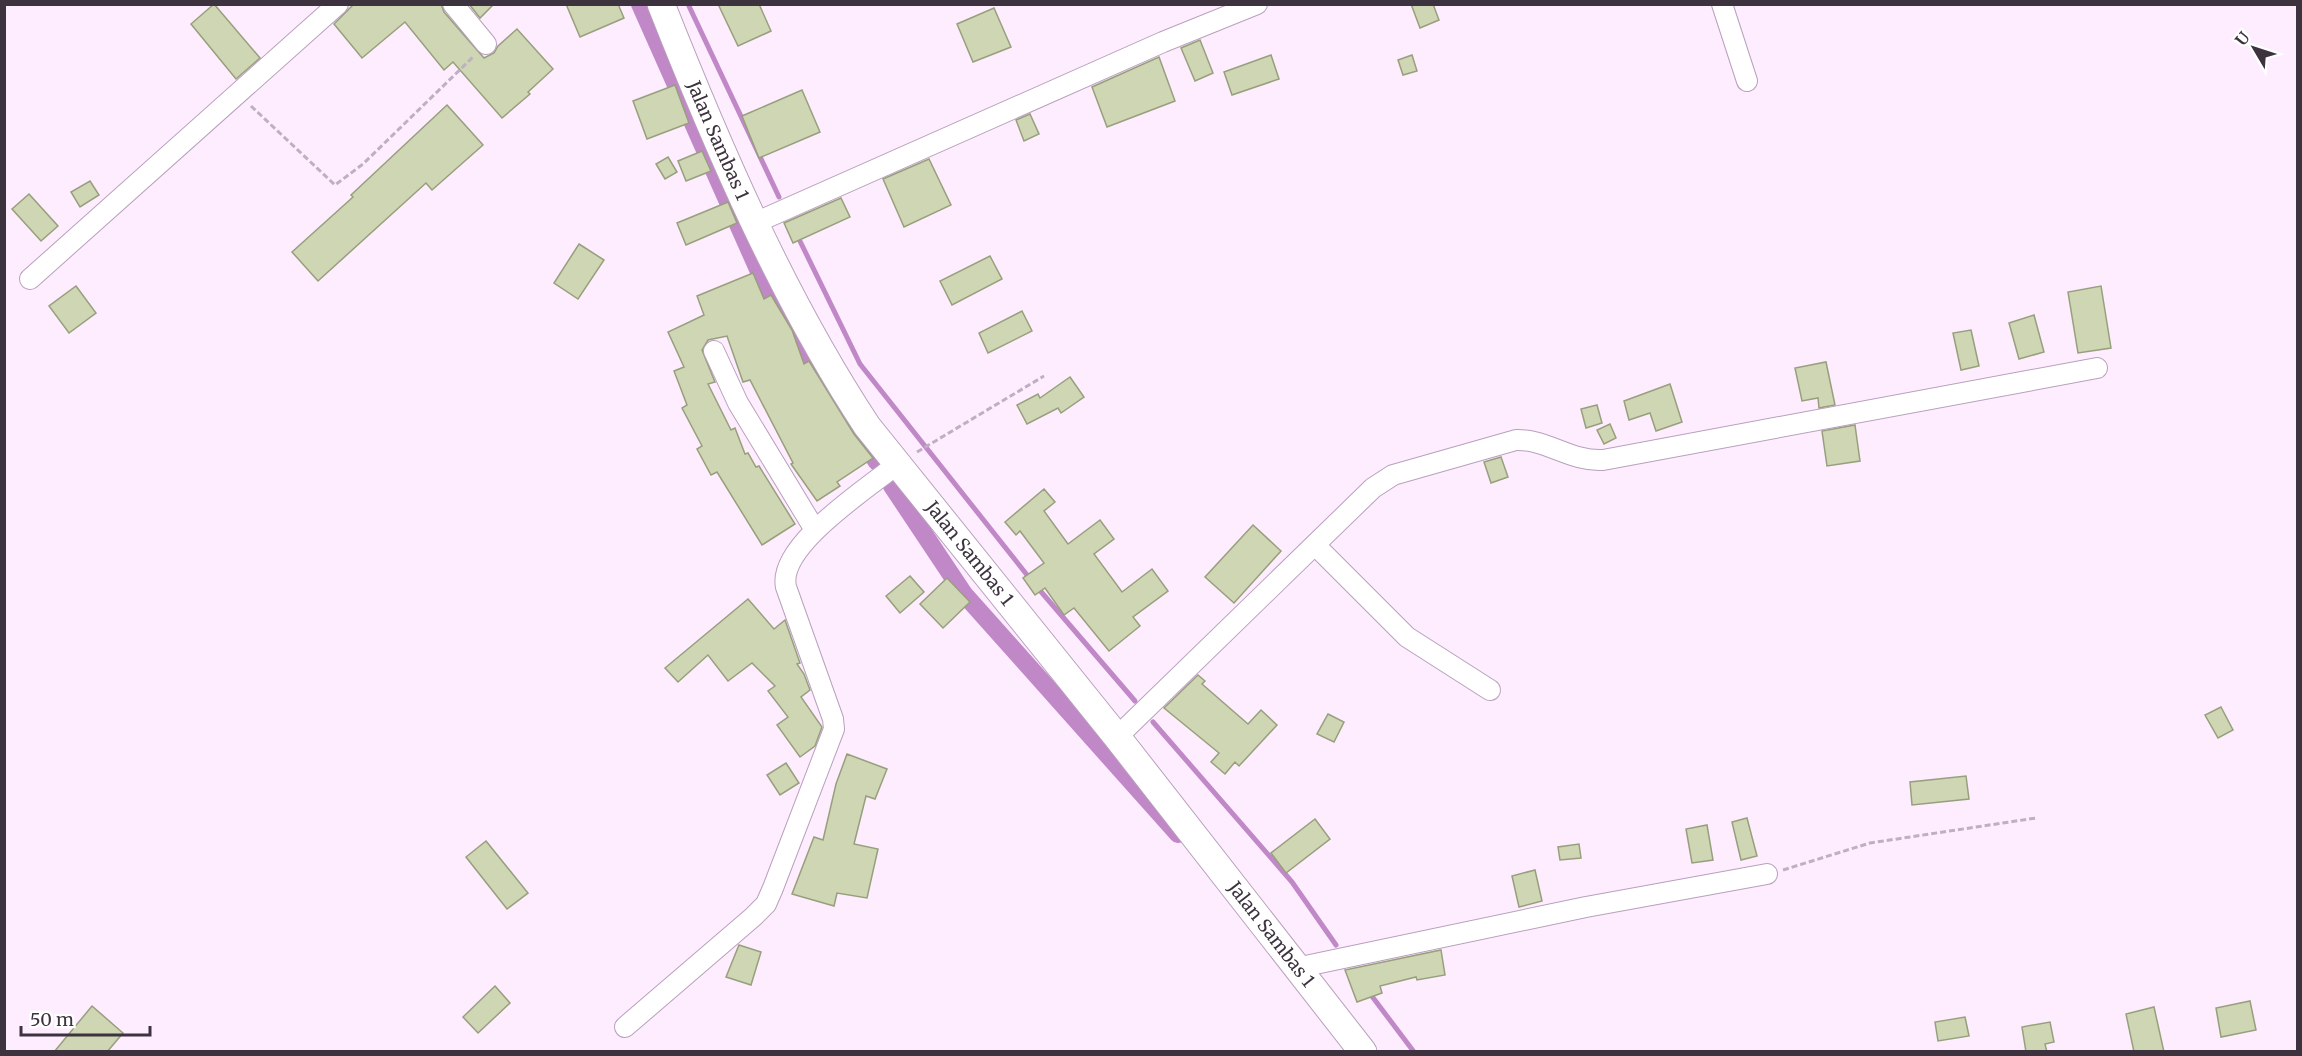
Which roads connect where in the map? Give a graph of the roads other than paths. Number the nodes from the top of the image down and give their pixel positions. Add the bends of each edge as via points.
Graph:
1 (338, 4) edge
2 (453, 4) edge
3 (661, 4) edge
4 (1257, 4) edge
5 (1722, 4) edge
6 (486, 44) road end
7 (1747, 81) dead end
8 (757, 222) junction
9 (30, 279) dead end
10 (714, 351) dead end
11 (2097, 368) dead end
12 (896, 465) junction
13 (815, 530) junction
14 (1315, 545) junction
15 (1490, 690) dead end
16 (1117, 737) junction
17 (1767, 874) road end
18 (1296, 968) junction
19 (625, 1027) dead end
20 (1363, 1052) edge

1 - 9 street
2 - 6 street
3 - 8 street, Jalan Sambas 1 via 696,94
4 - 8 street
5 - 7 street
8 - 12 street, Jalan Sambas 1 via 840,384
10 - 13 street via 738,404
11 - 14 street via 1603,460 1575,458 1527,440 1495,444 1393,474 1373,488
12 - 13 street
12 - 16 street, Jalan Sambas 1
13 - 19 street via 790,560 784,578 833,719 832,739 766,904
14 - 15 street via 1407,636
14 - 16 street
16 - 18 street, Jalan Sambas 1
17 - 18 street via 1586,907
18 - 20 street, Jalan Sambas 1

